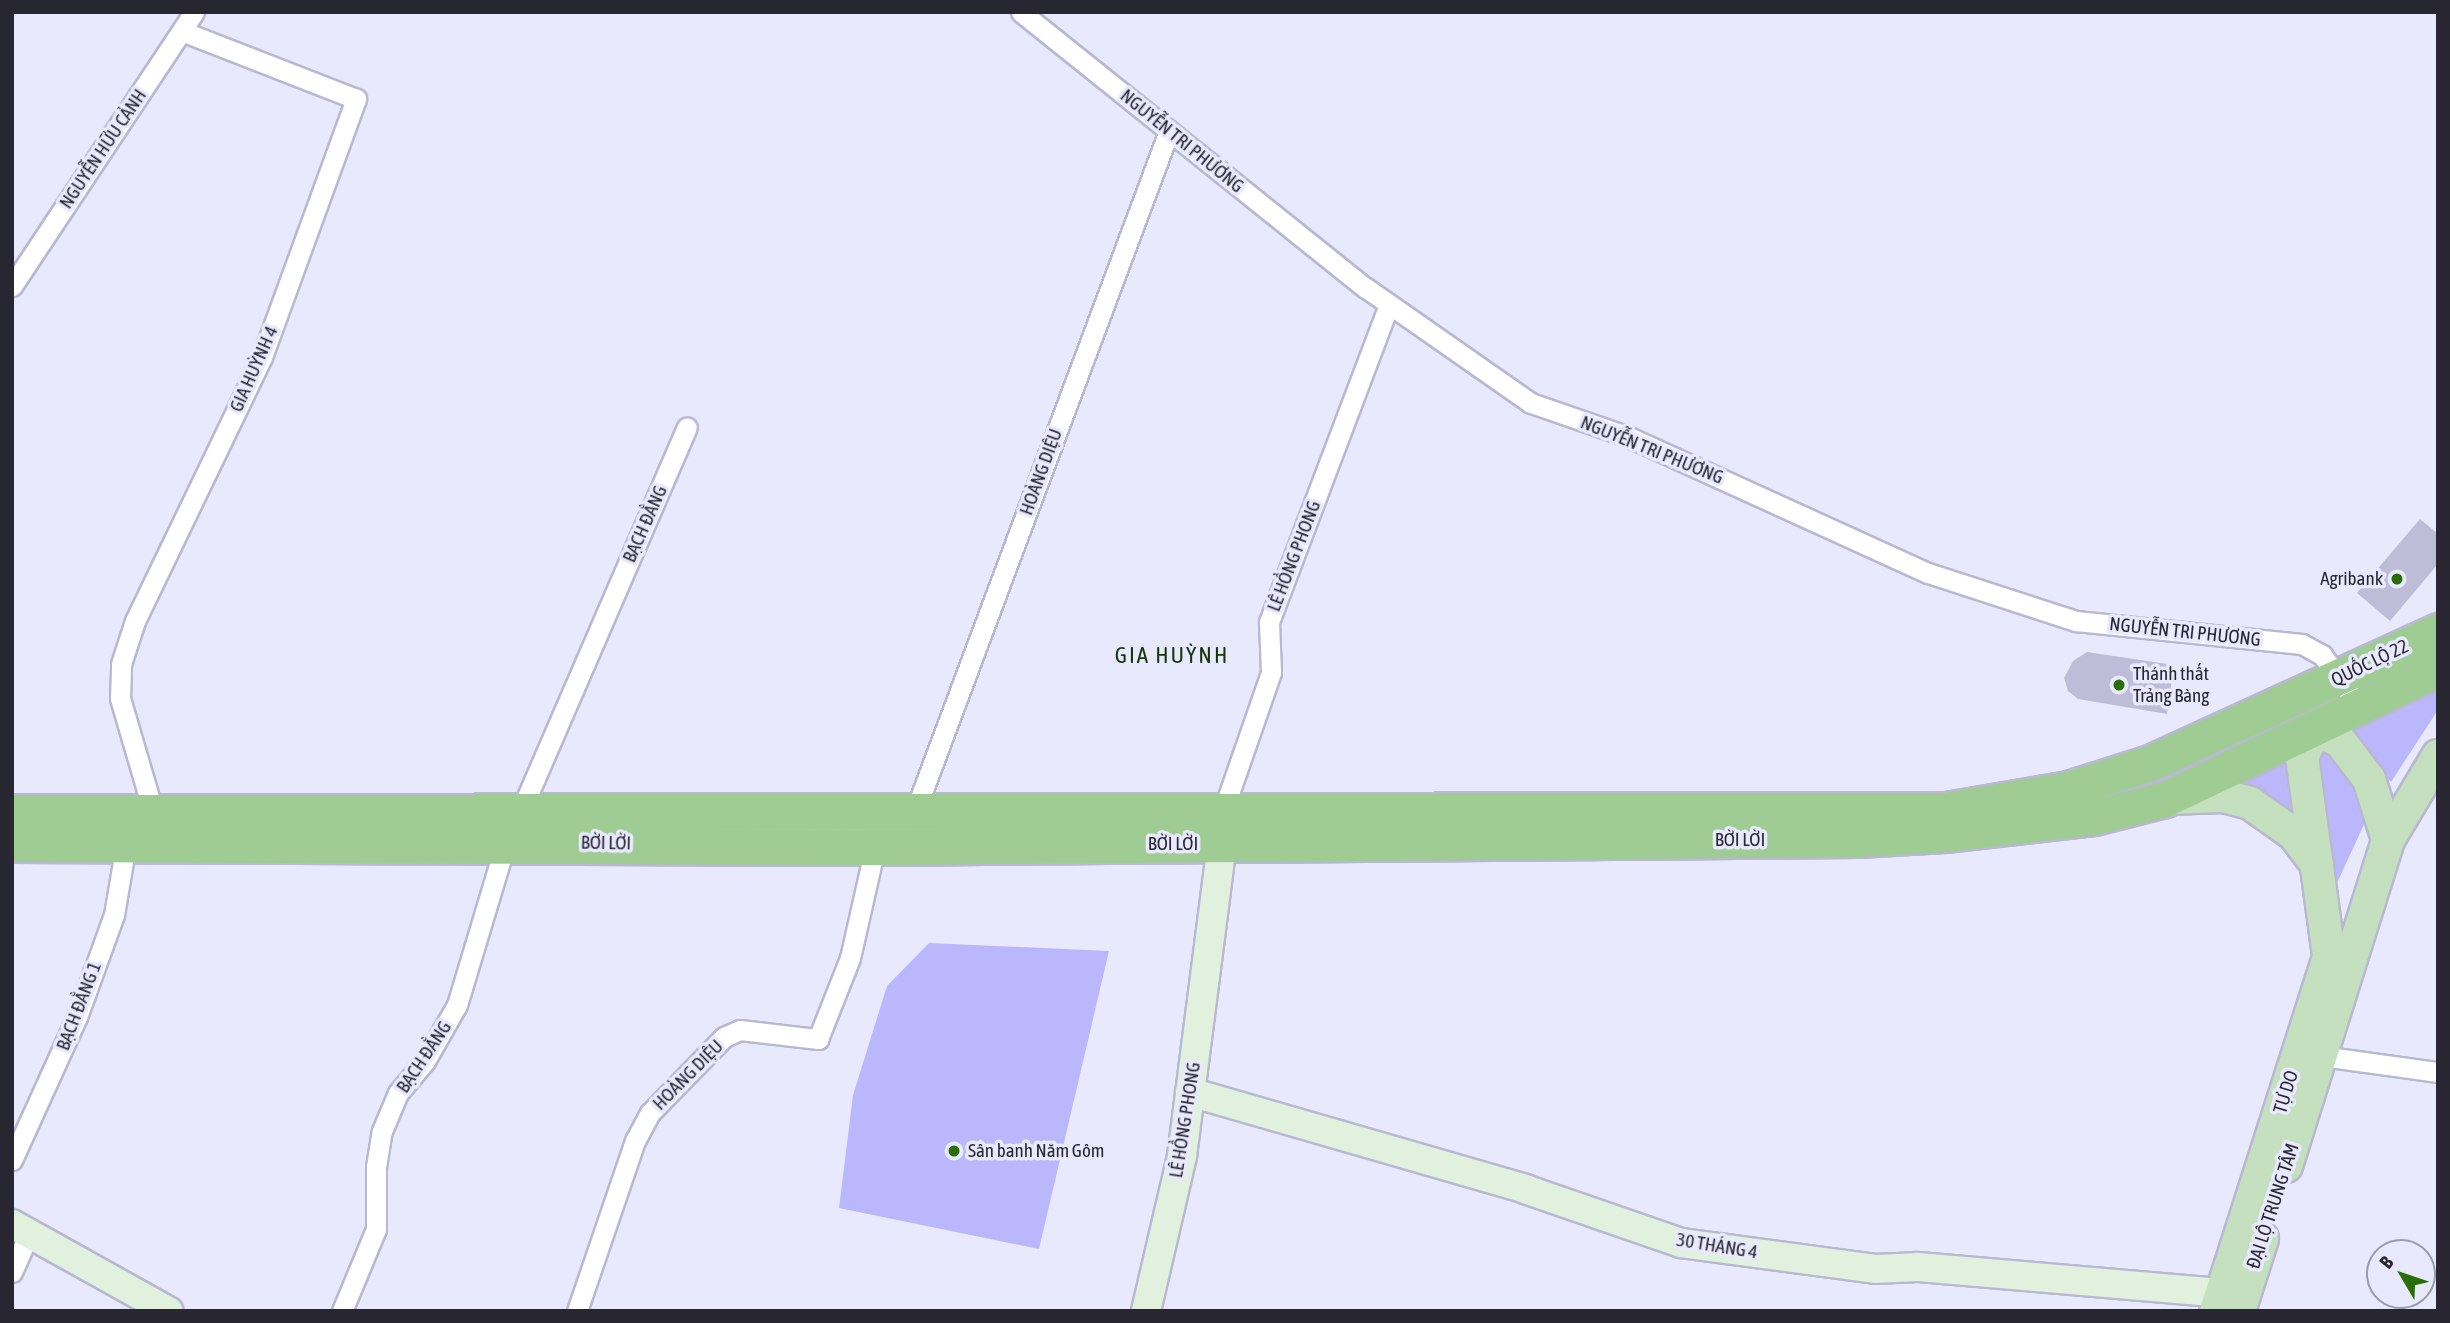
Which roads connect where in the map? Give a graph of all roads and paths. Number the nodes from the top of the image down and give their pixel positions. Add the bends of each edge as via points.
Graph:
1 (194, 12) edge
2 (1021, 12) edge
3 (181, 31) junction
4 (1169, 131) junction
5 (12, 286) edge
6 (1389, 305) junction
7 (687, 428) dead end
8 (2438, 631) edge
9 (2438, 669) edge
10 (2339, 678) junction
11 (2302, 696) junction
12 (2360, 708) junction
13 (2308, 744) junction
14 (2438, 756) edge
15 (2165, 799) junction
16 (153, 811) junction
17 (12, 812) edge
18 (914, 814) junction
19 (513, 827) junction
20 (1222, 828) junction
21 (2388, 840) junction
22 (12, 844) edge
23 (126, 844) junction
24 (875, 847) junction
25 (2320, 868) junction
26 (2310, 1053) junction
27 (2438, 1072) edge
28 (1190, 1092) junction
29 (12, 1160) edge
30 (21, 1229) edge
31 (12, 1272) edge
32 (2230, 1303) edge
33 (155, 1307) edge
34 (342, 1311) edge
35 (577, 1311) edge
36 (1146, 1311) edge

1 - 3 street, NGUYỄN HỮU CẢNH
2 - 4 street, NGUYỄN TRI PHƯƠNG
3 - 5 street, NGUYỄN HỮU CẢNH
3 - 16 street, GIA HUỲNH 4 via 356,99 262,357 135,621 121,664 120,698
4 - 6 street, NGUYỄN TRI PHƯƠNG
4 - 18 street, HOÀNG DIỆU
6 - 10 street, NGUYỄN TRI PHƯƠNG via 1531,403 1629,437 1928,573 2076,621 2302,644 2322,655
6 - 20 street, LÊ HỒNG PHONG via 1269,622 1271,672
7 - 19 street, BẠCH ĐẰNG
8 - 10 highway, QUỐC LỘ 22
9 - 12 highway, QUỐC LỘ 22
10 - 11 highway, QUỐC LỘ 22
10 - 12 street, NGUYỄN TRI PHƯƠNG
11 - 13 highway
11 - 20 highway, BỜI LỜI via 2126,771 2068,789 1946,810
12 - 13 highway, QUỐC LỘ 22
13 - 15 highway, BỜI LỜI
13 - 21 main road via 2340,741 2370,779
13 - 25 main road, TỰ DO
14 - 21 main road
15 - 20 highway, BỜI LỜI via 2094,817 2021,827 1859,839
15 - 25 main road via 2224,796 2250,803 2294,834
16 - 17 highway, BỜI LỜI
16 - 19 highway, BỜI LỜI
18 - 19 highway, BỜI LỜI
18 - 20 highway, BỜI LỜI
19 - 23 highway, BỜI LỜI
19 - 24 highway, BỜI LỜI
19 - 34 street, BẠCH ĐẰNG via 457,1005 438,1042 398,1093 382,1131 376,1167 376,1229
20 - 24 highway, BỜI LỜI
20 - 28 street, LÊ HỒNG PHONG
21 - 26 main road
22 - 23 highway, BỜI LỜI
23 - 29 street, BẠCH ĐẰNG 1 via 109,928 77,1017
24 - 35 street, HOÀNG DIỆU via 850,958 818,1039 740,1030 724,1038 650,1113 635,1141
25 - 26 main road, TỰ DO via 2329,956
26 - 27 street
26 - 32 main road, TỰ DO
28 - 32 street, 30 THÁNG 4 via 1525,1189 1681,1243 1875,1269 1918,1267
28 - 36 street, LÊ HỒNG PHONG via 1182,1156
30 - 31 street
30 - 33 street

